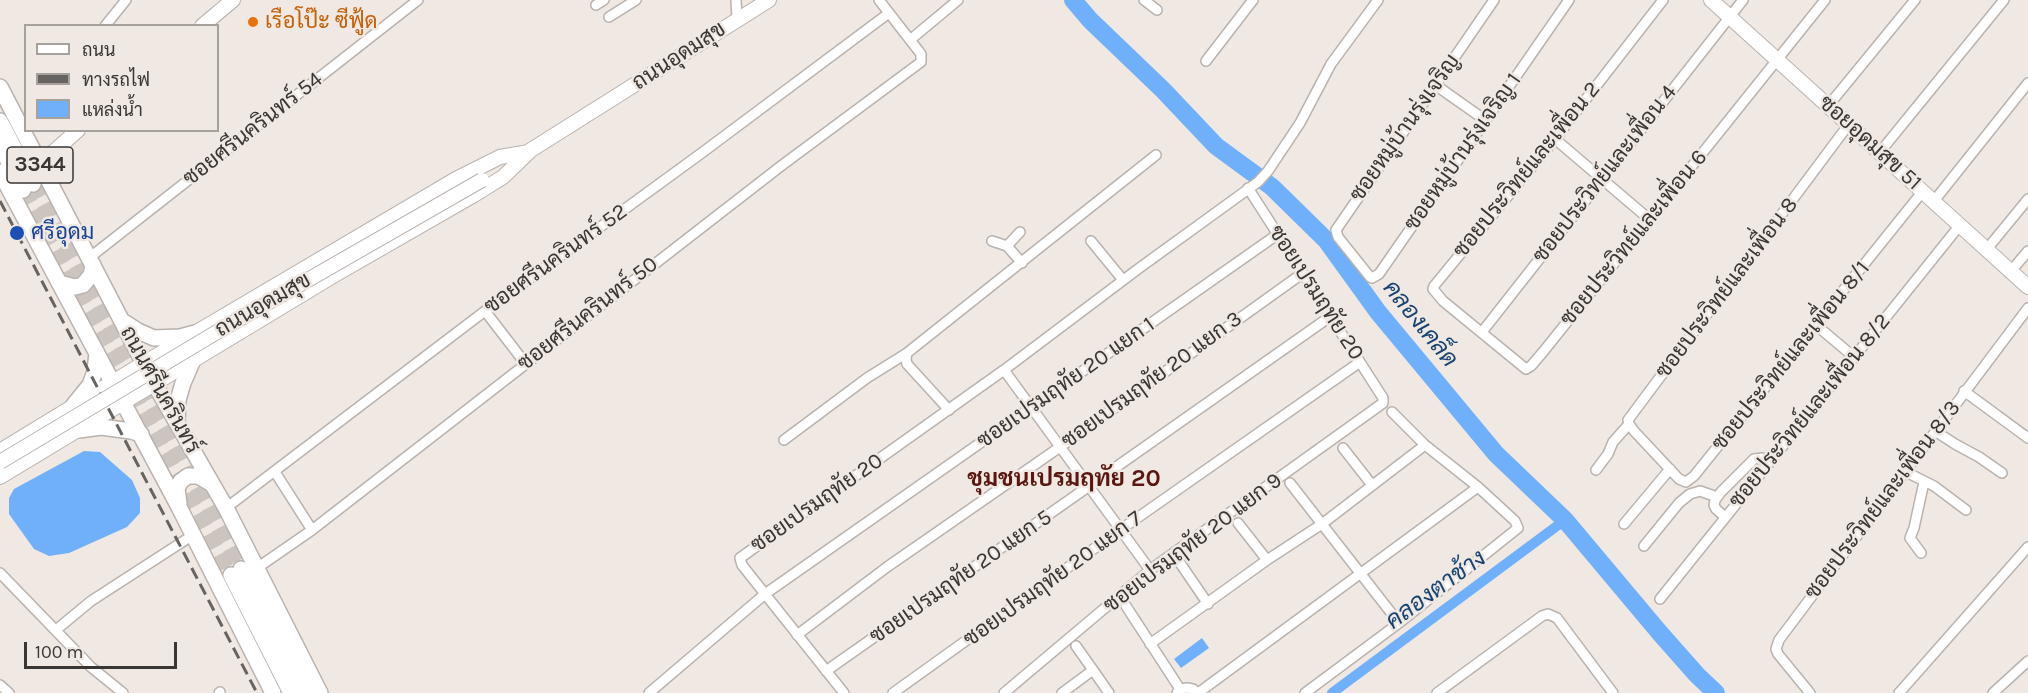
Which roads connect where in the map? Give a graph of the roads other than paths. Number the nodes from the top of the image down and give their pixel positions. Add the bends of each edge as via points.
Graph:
1 (126, 0) edge
2 (233, 0) edge
3 (418, 0) edge
4 (636, 0) edge
5 (736, 0) edge
6 (769, 0) edge
7 (879, 0) edge
8 (958, 0) edge
9 (1144, 0) edge
10 (1253, 0) edge
11 (1378, 0) edge
12 (1494, 0) edge
13 (1569, 0) edge
14 (1663, 0) edge
15 (1711, 0) edge
16 (1743, 0) edge
17 (1826, 0) edge
18 (1915, 0) edge
19 (2004, 0) edge
20 (1157, 10) dead end
21 (889, 13) junction
22 (1729, 16) junction
23 (609, 17) dead end
24 (737, 18) junction
25 (107, 24) edge
26 (204, 24) edge
27 (910, 40) junction
28 (1777, 59) junction
29 (1206, 61) dead end
30 (2028, 83) edge
31 (1434, 84) junction
32 (0, 87) edge
33 (1828, 106) junction
34 (1485, 120) junction
35 (0, 121) edge
36 (1849, 124) junction
37 (23, 126) edge
38 (26, 132) edge
39 (76, 132) edge
40 (1555, 139) junction
41 (0, 145) edge
42 (529, 152) junction
43 (1880, 152) junction
44 (1156, 155) dead end
45 (40, 164) junction
46 (0, 172) edge
47 (1601, 178) junction
48 (1248, 188) junction
49 (17, 190) edge
50 (1928, 196) junction
51 (2028, 199) edge
52 (1649, 219) junction
53 (1960, 225) junction
54 (1020, 232) dead end
55 (1278, 234) junction
56 (992, 241) dead end
57 (1091, 241) dead end
58 (1007, 246) junction
59 (1987, 249) junction
60 (2028, 250) edge
61 (1353, 256) joint
62 (91, 261) junction
63 (1022, 263) junction
64 (2010, 271) junction
65 (1303, 273) junction
66 (1123, 280) junction
67 (59, 283) junction
68 (2028, 287) edge
69 (272, 288) junction
70 (282, 307) junction
71 (2028, 308) edge
72 (485, 311) junction
73 (1331, 316) junction
74 (122, 320) junction
75 (1816, 324) junction
76 (1482, 332) junction
77 (195, 333) junction
78 (97, 353) junction
79 (907, 353) junction
80 (1854, 357) junction
81 (193, 360) junction
82 (1360, 362) junction
83 (144, 363) junction
84 (525, 363) junction
85 (1004, 370) junction
86 (113, 382) junction
87 (154, 383) junction
88 (1964, 391) junction
89 (1383, 398) joint
90 (124, 402) junction
91 (74, 406) junction
92 (1031, 407) junction
93 (949, 410) junction
94 (1392, 412) dead end
95 (177, 424) junction
96 (1629, 424) junction
97 (79, 430) junction
98 (1935, 430) junction
99 (32, 432) junction
100 (141, 434) junction
101 (2028, 438) edge
102 (784, 440) dead end
103 (1425, 445) junction
104 (1060, 447) junction
105 (1343, 448) dead end
106 (44, 450) junction
107 (0, 452) edge
108 (1770, 460) junction
109 (0, 462) edge
110 (1670, 469) junction
111 (1596, 470) dead end
112 (275, 471) junction
113 (1904, 471) junction
114 (2002, 473) dead end
115 (0, 477) edge
116 (1924, 482) junction
117 (1290, 483) dead end
118 (212, 484) junction
119 (1372, 485) junction
120 (1478, 486) junction
121 (1089, 487) junction
122 (1717, 497) junction
123 (179, 507) junction
124 (226, 508) junction
125 (1966, 510) dead end
126 (1725, 517) junction
127 (1238, 523) dead end
128 (1322, 524) junction
129 (1624, 524) dead end
130 (312, 530) junction
131 (1120, 530) junction
132 (193, 535) junction
133 (1644, 546) dead end
134 (2028, 547) edge
135 (1921, 553) dead end
136 (1267, 560) junction
137 (1180, 562) dead end
138 (257, 568) junction
139 (1150, 570) junction
140 (0, 573) edge
141 (1360, 574) junction
142 (765, 594) junction
143 (1660, 599) dead end
144 (1208, 604) junction
145 (1126, 606) dead end
146 (1399, 623) junction
147 (56, 630) junction
148 (797, 635) junction
149 (1150, 644) junction
150 (1076, 646) dead end
151 (2028, 661) edge
152 (1093, 670) junction
153 (826, 671) junction
154 (0, 685) edge
155 (1179, 691) edge
156 (9, 693) edge
157 (123, 693) edge
158 (273, 693) edge
159 (291, 693) edge
160 (305, 693) edge
161 (320, 693) edge
162 (649, 693) edge
163 (844, 693) edge
164 (893, 693) edge
165 (1004, 693) edge
166 (1062, 693) edge
167 (1109, 693) edge
168 (1198, 693) edge
169 (1305, 693) edge
170 (1437, 693) edge
171 (1613, 693) edge
172 (1810, 693) edge
173 (1899, 693) edge
174 (1993, 693) edge

1 - 25 street
2 - 26 main road
3 - 62 street, ซอยศรีนครินทร์ 54
4 - 23 street
5 - 24 street
6 - 24 main road, ถนนอุดมสุข
7 - 21 street
8 - 27 street
9 - 20 street
10 - 29 street
11 - 48 street, ซอยเปรมฤทัย 20 via 1331,64 1300,123 1266,174
12 - 31 street, ซอยหมู่บ้านรุ่งเจริญ
13 - 34 street, ซอยหมู่บ้านรุ่งเจริญ 1
14 - 40 street, ซอยประวิทย์และเพื่อน 2
15 - 22 main road, ซอยอุดมสุข 51
16 - 22 street, ซอยประวิทย์และเพื่อน 4
17 - 28 street, ซอยประวิทย์และเพื่อน 6
18 - 33 street
19 - 43 street
21 - 27 street
21 - 72 street, ซอยศรีนครินทร์ 52
22 - 28 main road, ซอยอุดมสุข 51
22 - 47 street, ซอยประวิทย์และเพื่อน 4
24 - 42 main road, ถนนอุดมสุข
27 - 84 street, ซอยศรีนครินทร์ 50 via 921,54 921,62
28 - 33 main road, ซอยอุดมสุข 51
28 - 52 street, ซอยประวิทย์และเพื่อน 6
30 - 50 street, ซอยประวิทย์และเพื่อน 8/1
31 - 34 street
31 - 61 street, ซอยหมู่บ้านรุ่งเจริญ via 1336,230
32 - 37 main road, ถนนศรีนครินทร์ / 3344
33 - 36 main road, ซอยอุดมสุข 51
34 - 61 street, ซอยหมู่บ้านรุ่งเจริญ 1 via 1379,274 1370,277
35 - 49 main road, ถนนศรีนครินทร์ / 3344
36 - 43 main road, ซอยอุดมสุข 51
36 - 96 street, ซอยประวิทย์และเพื่อน 8 via 1628,420
38 - 45 main road, ถนนศรีนครินทร์ / 3344
39 - 45 main road
40 - 47 street
40 - 76 street, ซอยประวิทย์และเพื่อน 2 via 1434,286 1443,301
41 - 49 main road, ถนนศรีนครินทร์ / 3344
42 - 69 main road, ถนนอุดมสุข via 500,157 464,175
42 - 70 main road, ถนนอุดมสุข via 503,177
42 - 109 main road, ถนนอุดมสุข, bridge
43 - 50 main road, ซอยอุดมสุข 51
44 - 63 street
45 - 62 main road, ถนนศรีนครินทร์ / 3344
46 - 49 main road, ถนนศรีนครินทร์ / 3344
47 - 52 street
47 - 76 street, ซอยประวิทย์และเพื่อน 4
48 - 55 street, ซอยเปรมฤทัย 20
48 - 66 street, ซอยเปรมฤทัย 20
49 - 67 main road, ถนนศรีนครินทร์ / 3344
50 - 53 main road, ซอยอุดมสุข 51
50 - 75 street, ซอยประวิทย์และเพื่อน 8/1
51 - 59 street
52 - 76 street, ซอยประวิทย์และเพื่อน 6 via 1529,368
53 - 59 main road, ซอยอุดมสุข 51
53 - 80 street, ซอยประวิทย์และเพื่อน 8/2
54 - 58 street
55 - 65 street, ซอยเปรมฤทัย 20
55 - 92 street, ซอยเปรมฤทัย 20 แยก 1
56 - 58 street
57 - 66 street
58 - 63 street
59 - 64 main road, ซอยอุดมสุข 51
60 - 64 street
62 - 67 main road via 91,275 84,285
62 - 74 main road, ถนนศรีนครินทร์
63 - 79 street
64 - 68 main road, ซอยอุดมสุข 51
65 - 73 street, ซอยเปรมฤทัย 20
65 - 104 street, ซอยเปรมฤทัย 20 แยก 3
66 - 85 street, ซอยเปรมฤทัย 20
67 - 78 main road, ถนนศรีนครินทร์
69 - 70 main road via 267,302
69 - 77 main road, ถนนอุดมสุข
70 - 81 main road, ถนนอุดมสุข
71 - 88 street, ซอยประวิทย์และเพื่อน 8/3
72 - 84 street
72 - 112 street, ซอยศรีนครินทร์ 52
73 - 82 street, ซอยเปรมฤทัย 20
73 - 121 street, ซอยเปรมฤทัย 20 แยก 5
74 - 77 main road via 154,338
74 - 83 main road, ถนนศรีนครินทร์
75 - 80 street
75 - 110 street, ซอยประวิทย์และเพื่อน 8/1 via 1694,476 1686,482
77 - 83 main road, ถนนอุดมสุข
78 - 86 main road, ถนนศรีนครินทร์
78 - 91 main road via 90,385
79 - 93 street via 907,364
79 - 102 street
80 - 108 street, ซอยประวิทย์และเพื่อน 8/2
81 - 87 main road, ถนนอุดมสุข
81 - 95 main road via 178,400
82 - 89 street, ซอยเปรมฤทัย 20
82 - 131 street, ซอยเปรมฤทัย 20 แยก 7
83 - 86 main road, ถนนอุดมสุข
83 - 87 main road, ถนนศรีนครินทร์
84 - 130 street, ซอยศรีนครินทร์ 50
85 - 92 street
85 - 93 street, ซอยเปรมฤทัย 20
86 - 90 main road, ถนนศรีนครินทร์
86 - 91 main road, ถนนอุดมสุข
87 - 90 main road, ถนนอุดมสุข
87 - 95 main road, ถนนศรีนครินทร์
88 - 98 street, ซอยประวิทย์และเพื่อน 8/3
88 - 101 street
89 - 139 street, ซอยเปรมฤทัย 20 แยก 9 via 1382,405
90 - 97 main road, ถนนอุดมสุข
90 - 100 main road, ถนนศรีนครินทร์
91 - 99 main road, ถนนอุดมสุข
92 - 104 street
92 - 142 street, ซอยเปรมฤทัย 20 แยก 1
93 - 142 street, ซอยเปรมฤทัย 20 via 742,556 742,565
94 - 103 street
95 - 118 main road, ถนนศรีนครินทร์
96 - 110 street, ซอยประวิทย์และเพื่อน 8/1
96 - 111 street, ซอยประวิทย์และเพื่อน 8 via 1612,442
97 - 100 main road via 101,427
97 - 106 main road, ถนนอุดมสุข
98 - 113 street, ซอยประวิทย์และเพื่อน 8/3
98 - 114 street
99 - 106 main road via 43,429 51,433 51,443
99 - 107 main road, ถนนอุดมสุข
100 - 123 main road, ถนนศรีนครินทร์
103 - 119 street
103 - 120 street
104 - 121 street
104 - 148 street, ซอยเปรมฤทัย 20 แยก 3
105 - 119 street
106 - 115 main road, ถนนอุดมสุข
108 - 122 street via 1754,459
108 - 126 street, ซอยประวิทย์และเพื่อน 8/2
110 - 129 street
112 - 124 street, ซอยศรีนครินทร์ 52
112 - 130 street
113 - 116 street
113 - 172 street, ซอยประวิทย์และเพื่อน 8/3 via 1779,640 1778,654
116 - 125 street
116 - 135 street via 1910,538
117 - 128 street
118 - 123 main road via 198,476 181,481 177,488
118 - 124 main road, ถนนศรีนครินทร์
119 - 128 street
120 - 141 street
120 - 146 street via 1515,521 1517,530
121 - 131 street
121 - 153 street, ซอยเปรมฤทัย 20 แยก 5
122 - 126 street via 1714,505
122 - 133 street via 1700,491 1690,494
123 - 132 main road, ถนนศรีนครินทร์
124 - 138 main road, ถนนศรีนครินทร์
126 - 143 street, ซอยประวิทย์และเพื่อน 8/2
127 - 136 street
128 - 136 street
128 - 141 street
130 - 138 street, ซอยศรีนครินทร์ 50
131 - 139 street
131 - 164 street, ซอยเปรมฤทัย 20 แยก 7
132 - 147 street via 90,601
132 - 158 main road, ถนนศรีนครินทร์
134 - 173 street
136 - 144 street
137 - 144 street
138 - 161 main road, ถนนศรีนครินทร์
139 - 165 street, ซอยเปรมฤทัย 20 แยก 9
140 - 147 street
141 - 146 street
141 - 168 street
142 - 148 street, ซอยเปรมฤทัย 20
142 - 162 street, ซอยเปรมฤทัย 20 แยก 1
144 - 149 street
145 - 149 street
146 - 169 street
147 - 157 street
148 - 153 street, ซอยเปรมฤทัย 20
149 - 155 street
150 - 152 street
151 - 174 street
152 - 166 street
152 - 167 street
153 - 163 street, ซอยเปรมฤทัย 20
154 - 156 street
155 - 168 street via 1187,687
159 - 160 main road via 236,572
170 - 171 street via 1548,614 1557,618

